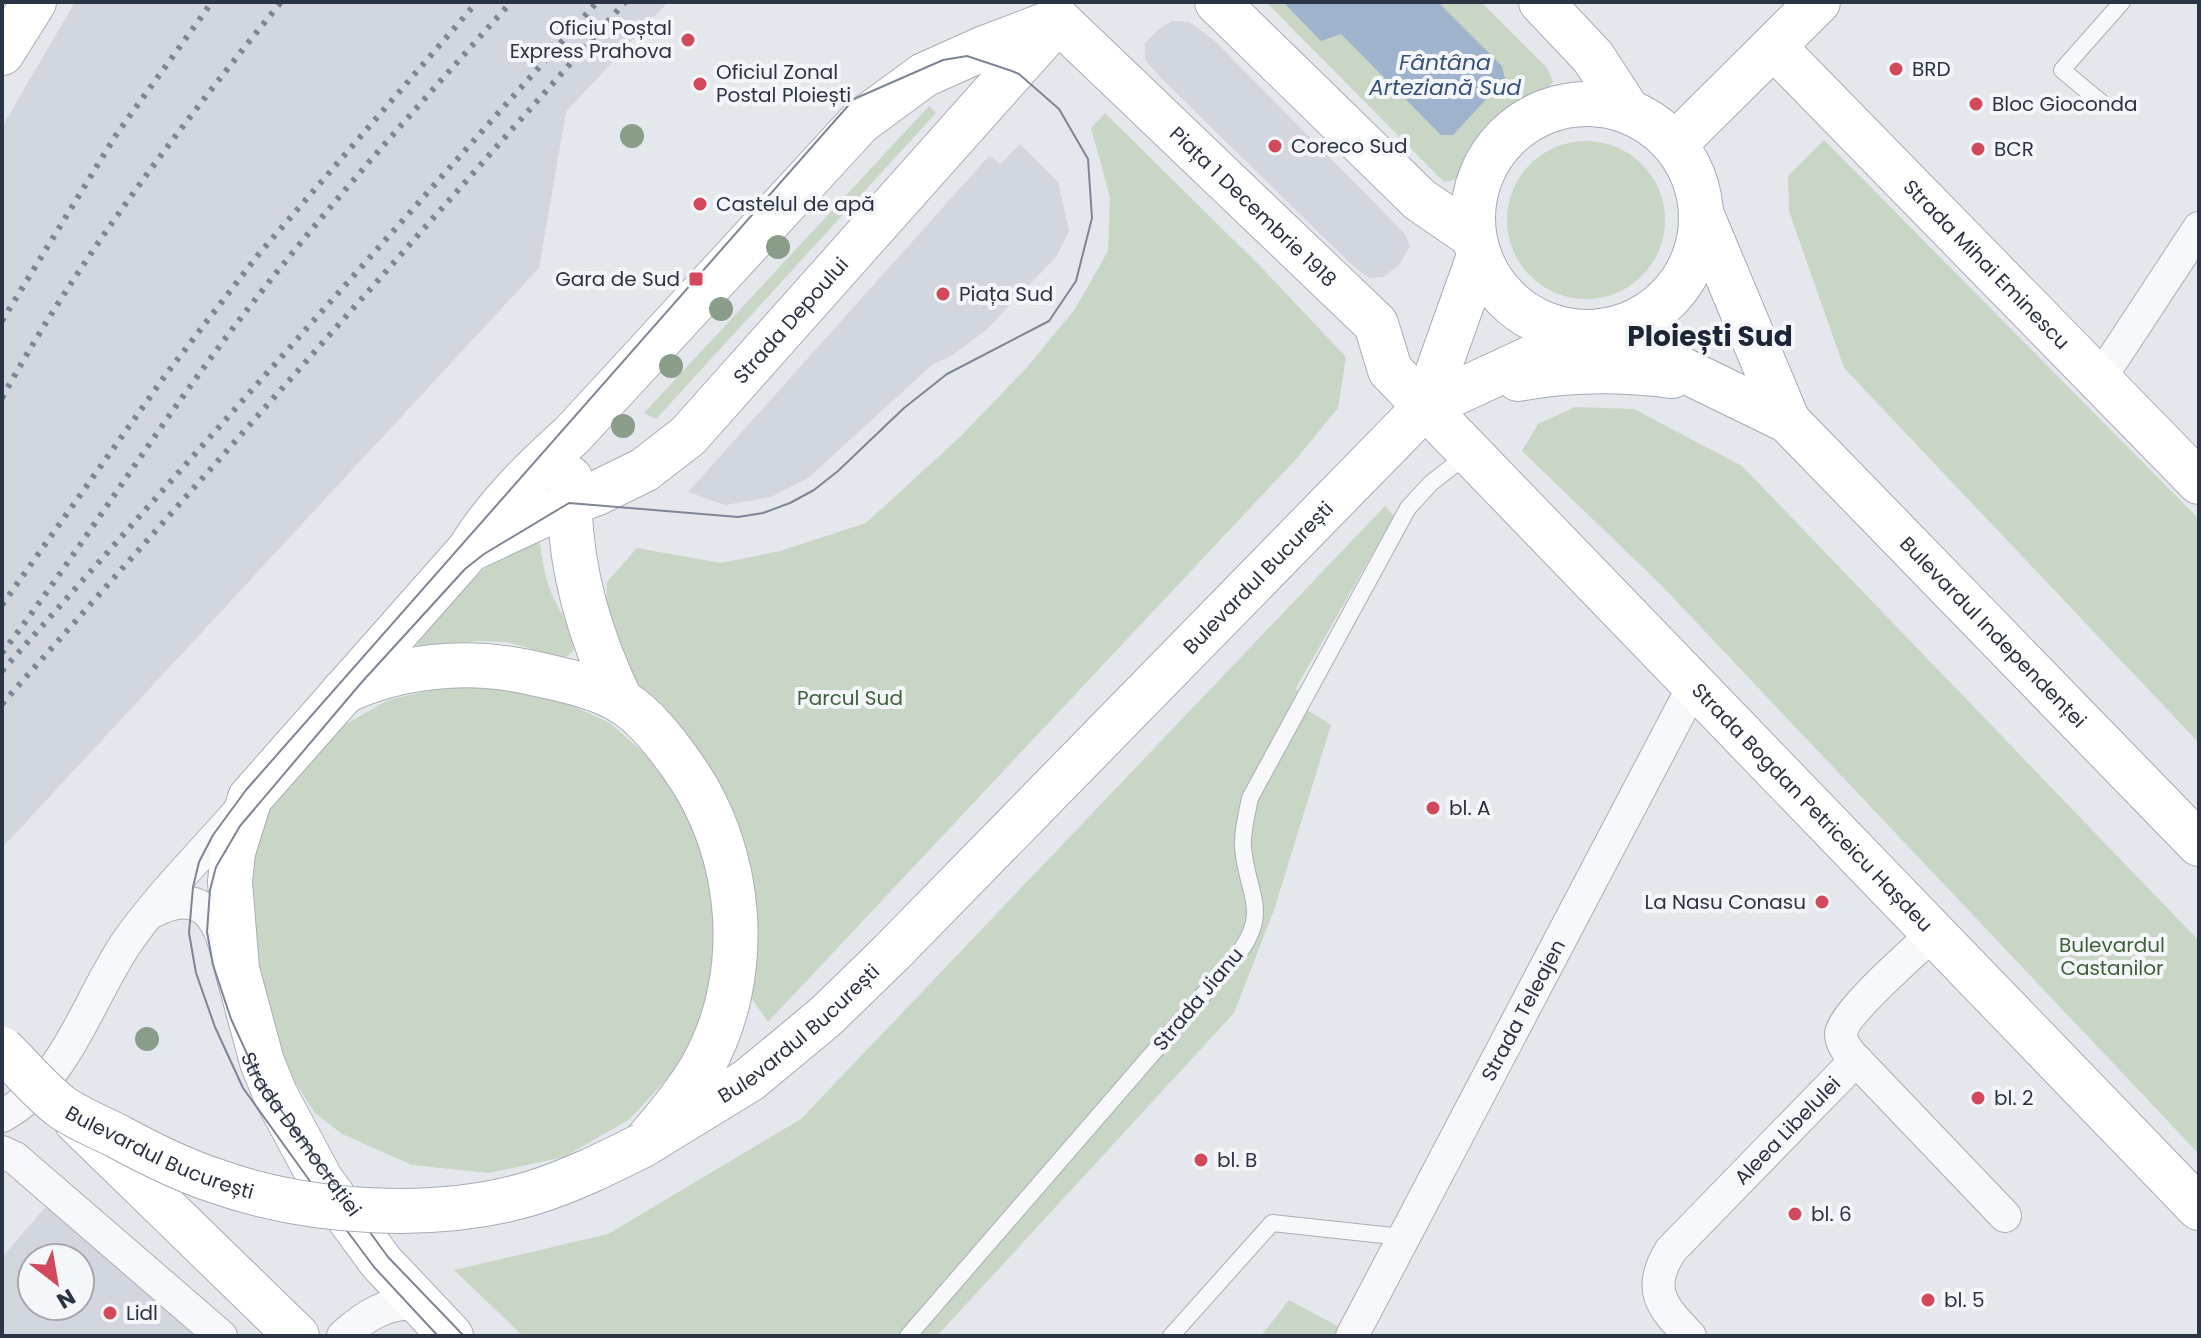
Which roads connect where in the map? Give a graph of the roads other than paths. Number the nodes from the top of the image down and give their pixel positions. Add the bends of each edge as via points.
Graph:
1 (34, 2) edge
2 (1217, 2) edge
3 (1541, 2) edge
4 (1818, 2) edge
5 (2122, 2) edge
6 (1066, 11) edge
7 (1774, 47) junction
8 (2, 53) edge
9 (2103, 104) dead end
10 (1628, 111) junction
11 (1675, 144) junction
12 (1701, 213) junction
13 (2199, 228) edge
14 (1476, 247) junction
15 (1595, 331) junction
16 (1704, 380) junction
17 (2099, 380) junction
18 (1428, 410) junction
19 (1788, 421) junction
20 (572, 435) junction
21 (1470, 453) junction
22 (2199, 482) edge
23 (569, 503) junction
24 (469, 550) junction
25 (1694, 685) junction
26 (343, 692) junction
27 (621, 701) junction
28 (250, 798) junction
29 (2199, 844) edge
30 (150, 913) junction
31 (1934, 933) junction
32 (251, 1026) junction
33 (2, 1049) edge
34 (1856, 1060) junction
35 (63, 1108) junction
36 (8, 1113) edge
37 (643, 1145) junction
38 (8, 1155) edge
39 (2199, 1208) edge
40 (2005, 1216) dead end
41 (1402, 1237) junction
42 (381, 1262) junction
43 (419, 1303) junction
44 (354, 1326) edge
45 (221, 1336) edge
46 (297, 1336) edge
47 (451, 1336) edge
48 (908, 1336) edge
49 (1171, 1336) edge
50 (1352, 1336) edge
51 (1690, 1336) edge

1 - 8 main road
2 - 14 main road via 1420,200
3 - 10 main road via 1593,57
4 - 7 main road
5 - 9 lane via 2062,70
6 - 18 main road, Piața 1 Decembrie 1918 via 1142,97 1376,324 1390,370
6 - 20 main road, Strada Depoului via 924,75 860,122
6 - 23 main road, Strada Depoului via 688,436 644,470
7 - 11 main road
7 - 17 main road, Strada Mihai Eminescu
10 - 11 main road, Bulevardul Independenței
10 - 14 main road, Bulevardul Independenței via 1573,104 1538,114 1507,136 1485,165 1474,200
11 - 12 main road, Bulevardul Independenței via 1698,188
12 - 15 main road, Bulevardul Independenței via 1698,246 1685,277 1663,303 1635,321
12 - 19 main road, Bulevardul Independenței
13 - 17 street
14 - 15 main road, Bulevardul Independenței via 1491,280 1513,305 1542,323
14 - 18 main road, Bulevardul București
15 - 16 main road, Bulevardul Independenței
15 - 18 main road, Bulevardul București
16 - 18 main road via 1601,369 1548,373
16 - 19 main road, Bulevardul Independenței
17 - 22 main road, Strada Mihai Eminescu
18 - 21 main road, Strada Bogdan Petriceicu Hașdeu
18 - 37 main road, Bulevardul București via 825,1017 749,1080
19 - 29 main road, Bulevardul Independenței
20 - 23 main road
20 - 24 main road, Strada Depoului via 484,526
21 - 25 main road, Strada Bogdan Petriceicu Hașdeu
21 - 48 lane, Strada Jianu via 1408,508 1250,798 1243,843 1257,913 1251,936
23 - 24 main road, Strada Depoului
23 - 27 main road via 578,584 599,653
24 - 26 main road, Strada Depoului
25 - 31 main road, Strada Bogdan Petriceicu Hașdeu
25 - 41 street, Strada Teleajen
26 - 27 main road via 392,675 464,665 542,675
26 - 28 main road, Strada Democrației
27 - 37 main road via 653,729 701,795 730,874 735,921 733,972 716,1036 680,1102
28 - 30 street
28 - 32 main road, Strada Democrației via 233,852 230,882 237,969
30 - 32 street via 186,900 214,920 224,939 242,1019
30 - 36 street via 125,945 78,1032 45,1078
31 - 34 street, Aleea Libelulei via 1844,1023 1841,1036
31 - 39 main road, Strada Bogdan Petriceicu Hașdeu
32 - 42 main road, Strada Democrației via 276,1096 321,1180
33 - 35 main road, Bulevardul București, bridge
34 - 40 street
34 - 51 street, Aleea Libelulei via 1661,1266 1656,1283 1660,1299
35 - 37 main road, Bulevardul București, bridge via 215,1181 258,1194 368,1209 476,1205 530,1194 584,1175
35 - 46 main road, bridge
36 - 38 street
38 - 45 street
41 - 49 lane via 1272,1223
41 - 50 street, Strada Teleajen
42 - 43 main road, Strada Democrației
42 - 44 street via 381,1284
43 - 44 street via 398,1303
43 - 47 main road, Strada Democrației

